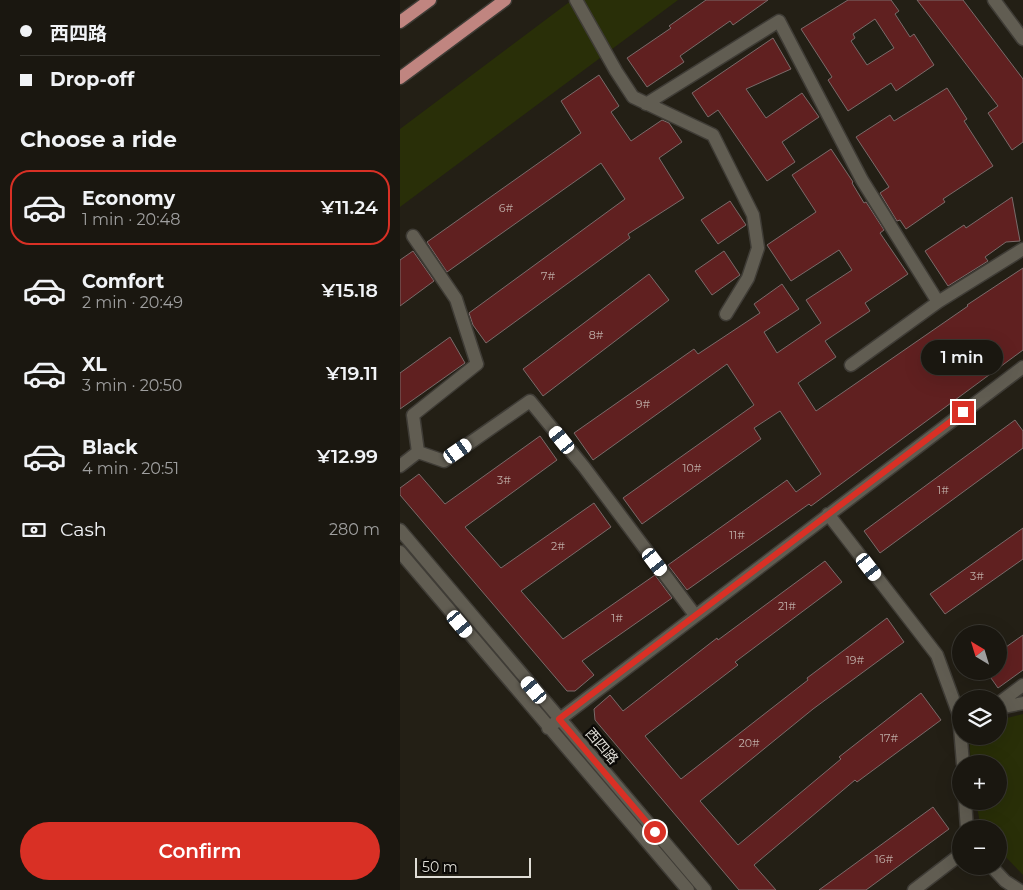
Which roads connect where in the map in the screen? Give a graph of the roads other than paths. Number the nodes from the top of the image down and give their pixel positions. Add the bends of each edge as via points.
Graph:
1 (430, 0) edge
2 (505, 0) edge
3 (576, 0) edge
4 (994, 0) edge
5 (400, 22) edge
6 (1023, 39) edge
7 (400, 78) edge
8 (646, 104) junction
9 (413, 236) dead end
10 (1023, 248) edge
11 (938, 302) junction
12 (726, 314) dead end
13 (851, 365) dead end
14 (1023, 367) edge
15 (418, 452) junction
16 (400, 466) edge
17 (828, 514) junction
18 (400, 530) edge
19 (400, 552) edge
20 (695, 615) junction
21 (1023, 685) edge
22 (952, 694) edge
23 (1007, 697) edge
24 (1023, 704) edge
25 (1007, 707) edge
26 (559, 719) junction
27 (548, 728) junction
28 (952, 861) edge
29 (999, 875) edge
30 (688, 890) edge
31 (705, 890) edge
32 (914, 890) edge
33 (1019, 890) edge

1 - 5 main road
2 - 7 main road
3 - 8 street via 633,97
4 - 6 street
8 - 11 street via 780,21 862,180
8 - 12 street via 713,135 752,215 758,248 748,278
9 - 15 street via 456,299 477,364 413,415
10 - 11 street
11 - 13 street
14 - 17 street
15 - 16 street
15 - 20 street via 444,461 530,401
17 - 20 street
17 - 22 street via 937,655
18 - 26 street, 西四路
19 - 27 street, 西四路
20 - 26 street
21 - 23 street
24 - 25 street
26 - 27 street
26 - 31 street, 西四路
27 - 30 street, 西四路
28 - 32 street
29 - 33 street

